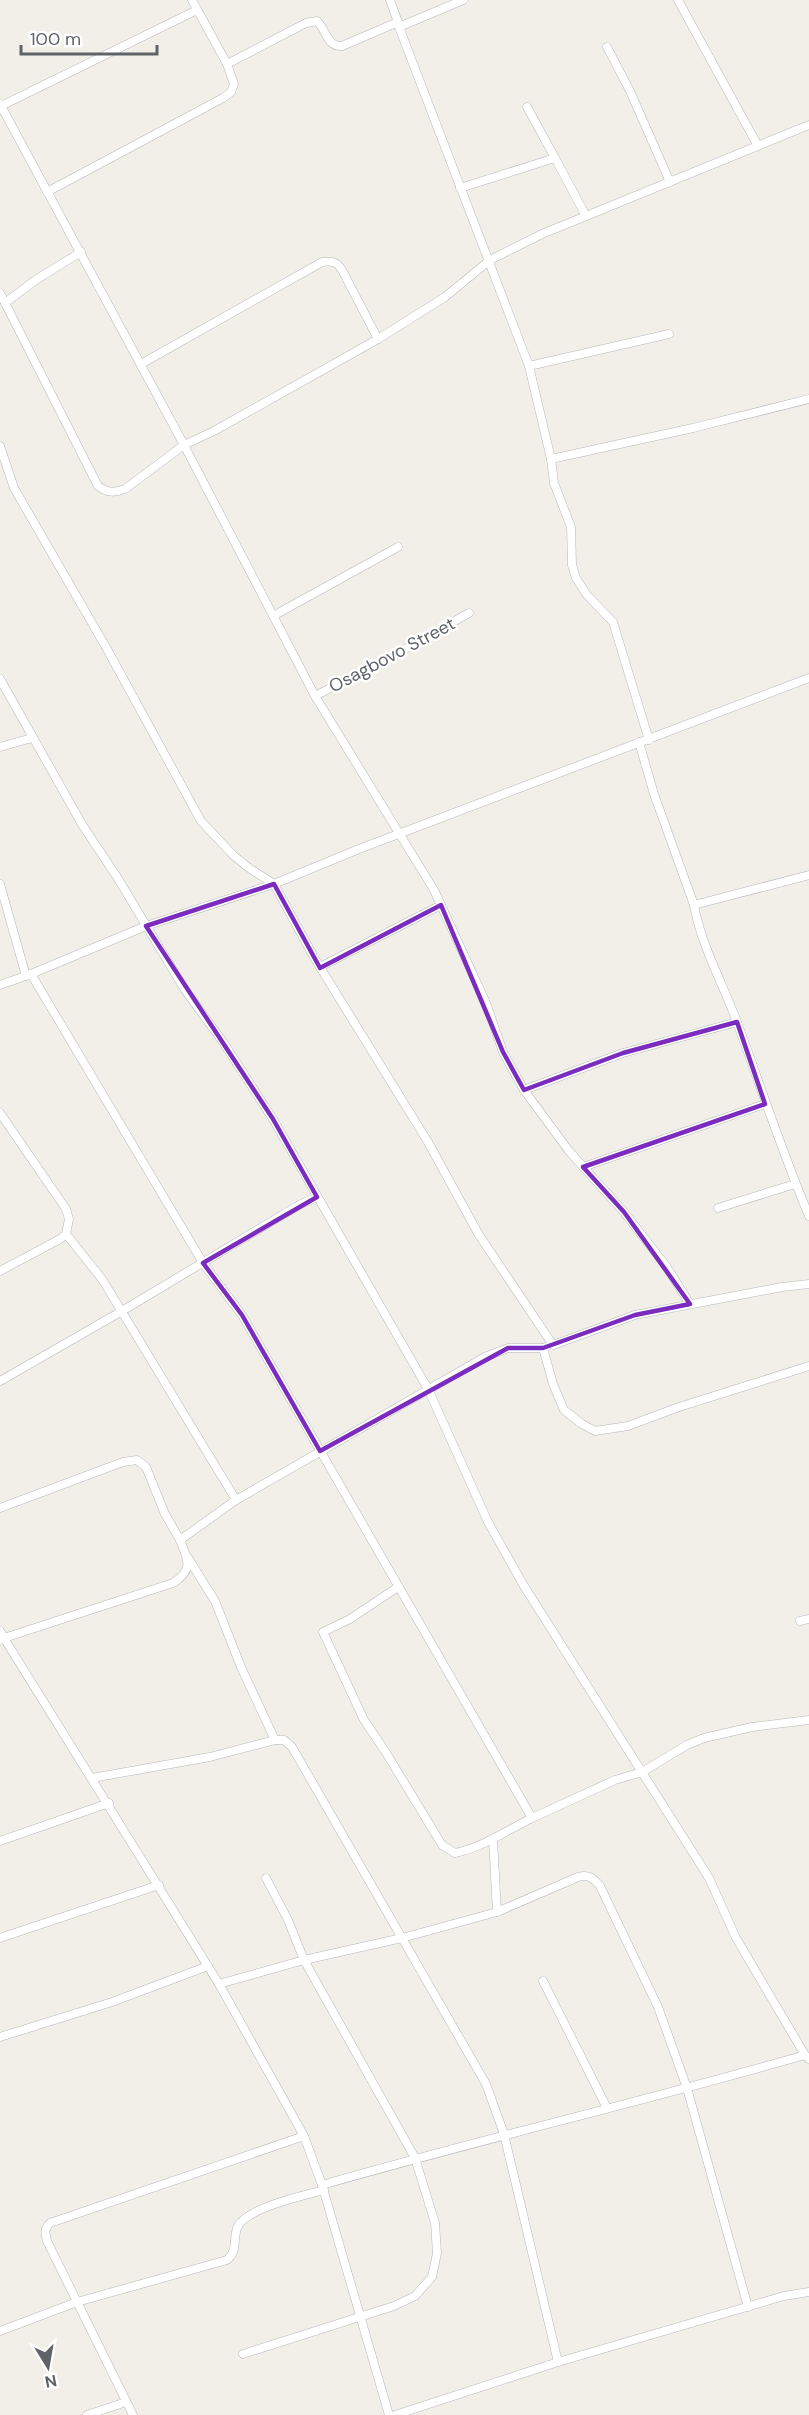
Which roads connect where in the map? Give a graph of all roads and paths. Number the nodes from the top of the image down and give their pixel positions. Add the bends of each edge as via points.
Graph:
1 (192, 0) edge
2 (390, 0) edge
3 (463, 0) edge
4 (678, 0) edge
5 (198, 10) junction
6 (398, 24) junction
7 (607, 47) dead end
8 (227, 64) junction
9 (1, 105) edge
10 (527, 107) dead end
11 (809, 125) edge
12 (758, 146) junction
13 (555, 158) junction
14 (670, 182) junction
15 (460, 188) junction
16 (47, 192) junction
17 (586, 216) junction
18 (81, 252) junction
19 (490, 260) junction
20 (0, 293) edge
21 (5, 303) junction
22 (669, 334) dead end
23 (378, 339) junction
24 (141, 364) junction
25 (529, 366) junction
26 (809, 399) edge
27 (184, 445) junction
28 (0, 446) edge
29 (551, 459) junction
30 (398, 547) dead end
31 (469, 613) dead end
32 (273, 616) junction
33 (809, 678) edge
34 (0, 679) edge
35 (315, 696) junction
36 (32, 738) junction
37 (648, 740) junction
38 (639, 742) junction
39 (0, 747) edge
40 (399, 836) junction
41 (809, 875) edge
42 (0, 884) edge
43 (274, 884) junction
44 (441, 905) junction
45 (694, 905) junction
46 (146, 926) junction
47 (320, 967) junction
48 (28, 975) junction
49 (0, 985) edge
50 (737, 1022) junction
51 (524, 1090) junction
52 (765, 1104) junction
53 (0, 1113) edge
54 (584, 1167) junction
55 (795, 1184) junction
56 (317, 1197) junction
57 (718, 1208) dead end
58 (809, 1216) edge
59 (66, 1234) junction
60 (203, 1263) junction
61 (0, 1271) edge
62 (809, 1284) edge
63 (690, 1304) junction
64 (122, 1311) junction
65 (553, 1345) junction
66 (543, 1348) junction
67 (809, 1366) edge
68 (0, 1381) edge
69 (428, 1389) junction
70 (320, 1451) junction
71 (236, 1500) junction
72 (0, 1508) edge
73 (180, 1540) junction
74 (186, 1555) junction
75 (398, 1587) junction
76 (809, 1618) edge
77 (800, 1621) dead end
78 (1, 1637) edge
79 (809, 1720) edge
80 (275, 1740) junction
81 (642, 1773) junction
82 (92, 1778) junction
83 (108, 1803) junction
84 (532, 1818) junction
85 (493, 1839) junction
86 (0, 1841) edge
87 (266, 1878) dead end
88 (159, 1885) junction
89 (497, 1912) junction
90 (0, 1938) edge
91 (402, 1938) junction
92 (304, 1960) junction
93 (208, 1966) junction
94 (543, 1981) dead end
95 (219, 1984) junction
96 (0, 2037) edge
97 (807, 2057) edge
98 (687, 2088) junction
99 (607, 2108) junction
100 (504, 2134) junction
101 (304, 2136) junction
102 (415, 2158) junction
103 (323, 2187) junction
104 (809, 2292) edge
105 (77, 2302) junction
106 (748, 2307) junction
107 (360, 2316) junction
108 (0, 2331) edge
109 (243, 2354) dead end
110 (558, 2362) junction
111 (126, 2402) junction
112 (87, 2415) edge
113 (133, 2415) edge
114 (389, 2415) edge
115 (395, 2415) edge

1 - 5 street
2 - 6 street
3 - 6 street
4 - 12 street
5 - 8 street
5 - 9 street
6 - 8 street via 334,46 317,21 306,23
6 - 15 street
7 - 14 street
8 - 16 street via 234,84 223,98
9 - 16 street
10 - 13 street
11 - 12 street
12 - 14 street
13 - 15 street
13 - 17 street
14 - 17 street
15 - 19 street
16 - 18 street
17 - 19 street
18 - 21 street
18 - 24 street
19 - 23 street via 446,297
19 - 25 street
20 - 21 street
21 - 27 street via 98,486 106,492 125,489
22 - 25 street
23 - 24 street via 337,263 322,262
23 - 27 street
24 - 27 street
25 - 29 street
26 - 29 street
27 - 32 street
28 - 43 street via 14,488 201,821 233,855
29 - 37 street via 554,483 571,527 576,578 613,622
30 - 32 street
31 - 35 street, Osagbovo Street
32 - 35 street
33 - 37 street
34 - 36 street
35 - 40 street
36 - 39 street
36 - 46 street
37 - 38 street
38 - 40 street
38 - 45 street
40 - 43 street
40 - 44 street
41 - 45 street
42 - 48 street
43 - 46 street
43 - 47 street
44 - 47 street
44 - 51 street via 486,1003 502,1052
45 - 50 street
46 - 48 street
46 - 56 street via 273,1119
47 - 65 street via 428,1142 479,1235
48 - 49 street
48 - 60 street
50 - 51 street via 594,1063
50 - 52 street
51 - 54 street
52 - 54 street
52 - 55 street
53 - 59 street via 66,1209
54 - 63 street via 666,1266
55 - 57 street
55 - 58 street
56 - 60 street
56 - 69 street
59 - 61 street
59 - 64 street
60 - 64 street
60 - 70 street via 242,1315
62 - 63 street
63 - 65 street via 635,1315
64 - 68 street
64 - 71 street
65 - 66 street
66 - 67 street via 564,1410 595,1431 628,1426
66 - 69 street via 508,1347
69 - 70 street
69 - 81 street via 488,1522 513,1567
70 - 71 street
70 - 75 street
71 - 73 street
72 - 73 street via 137,1460 146,1467
73 - 74 street
74 - 78 street via 188,1569 173,1583
74 - 80 street via 215,1601
75 - 84 street
75 - 85 street via 323,1632 364,1720 442,1845 455,1853
76 - 77 street
78 - 82 street
79 - 81 street via 705,1738
80 - 82 street via 210,1757
80 - 91 street via 284,1740 297,1754
81 - 84 street via 615,1780
81 - 97 street via 709,1878 736,1938
82 - 83 street
83 - 86 street
83 - 88 street
84 - 85 street
85 - 89 street
87 - 92 street
88 - 90 street
88 - 93 street
89 - 91 street
89 - 98 street via 578,1877 593,1878 658,2007
91 - 92 street
91 - 100 street via 486,2084
92 - 95 street
92 - 102 street
93 - 95 street
93 - 96 street via 112,2002
94 - 99 street
95 - 101 street
97 - 98 street
98 - 99 street
98 - 106 street
99 - 100 street
100 - 102 street
100 - 110 street
101 - 103 street
101 - 105 street via 50,2223 45,2233 47,2241
102 - 103 street
102 - 107 street via 435,2223 437,2253 432,2277 415,2296
103 - 105 street via 245,2219 239,2224 235,2248 227,2260
103 - 107 street
104 - 106 street
105 - 108 street
105 - 111 street
106 - 110 street
107 - 109 street
107 - 114 street
110 - 115 street
111 - 112 street
111 - 113 street

